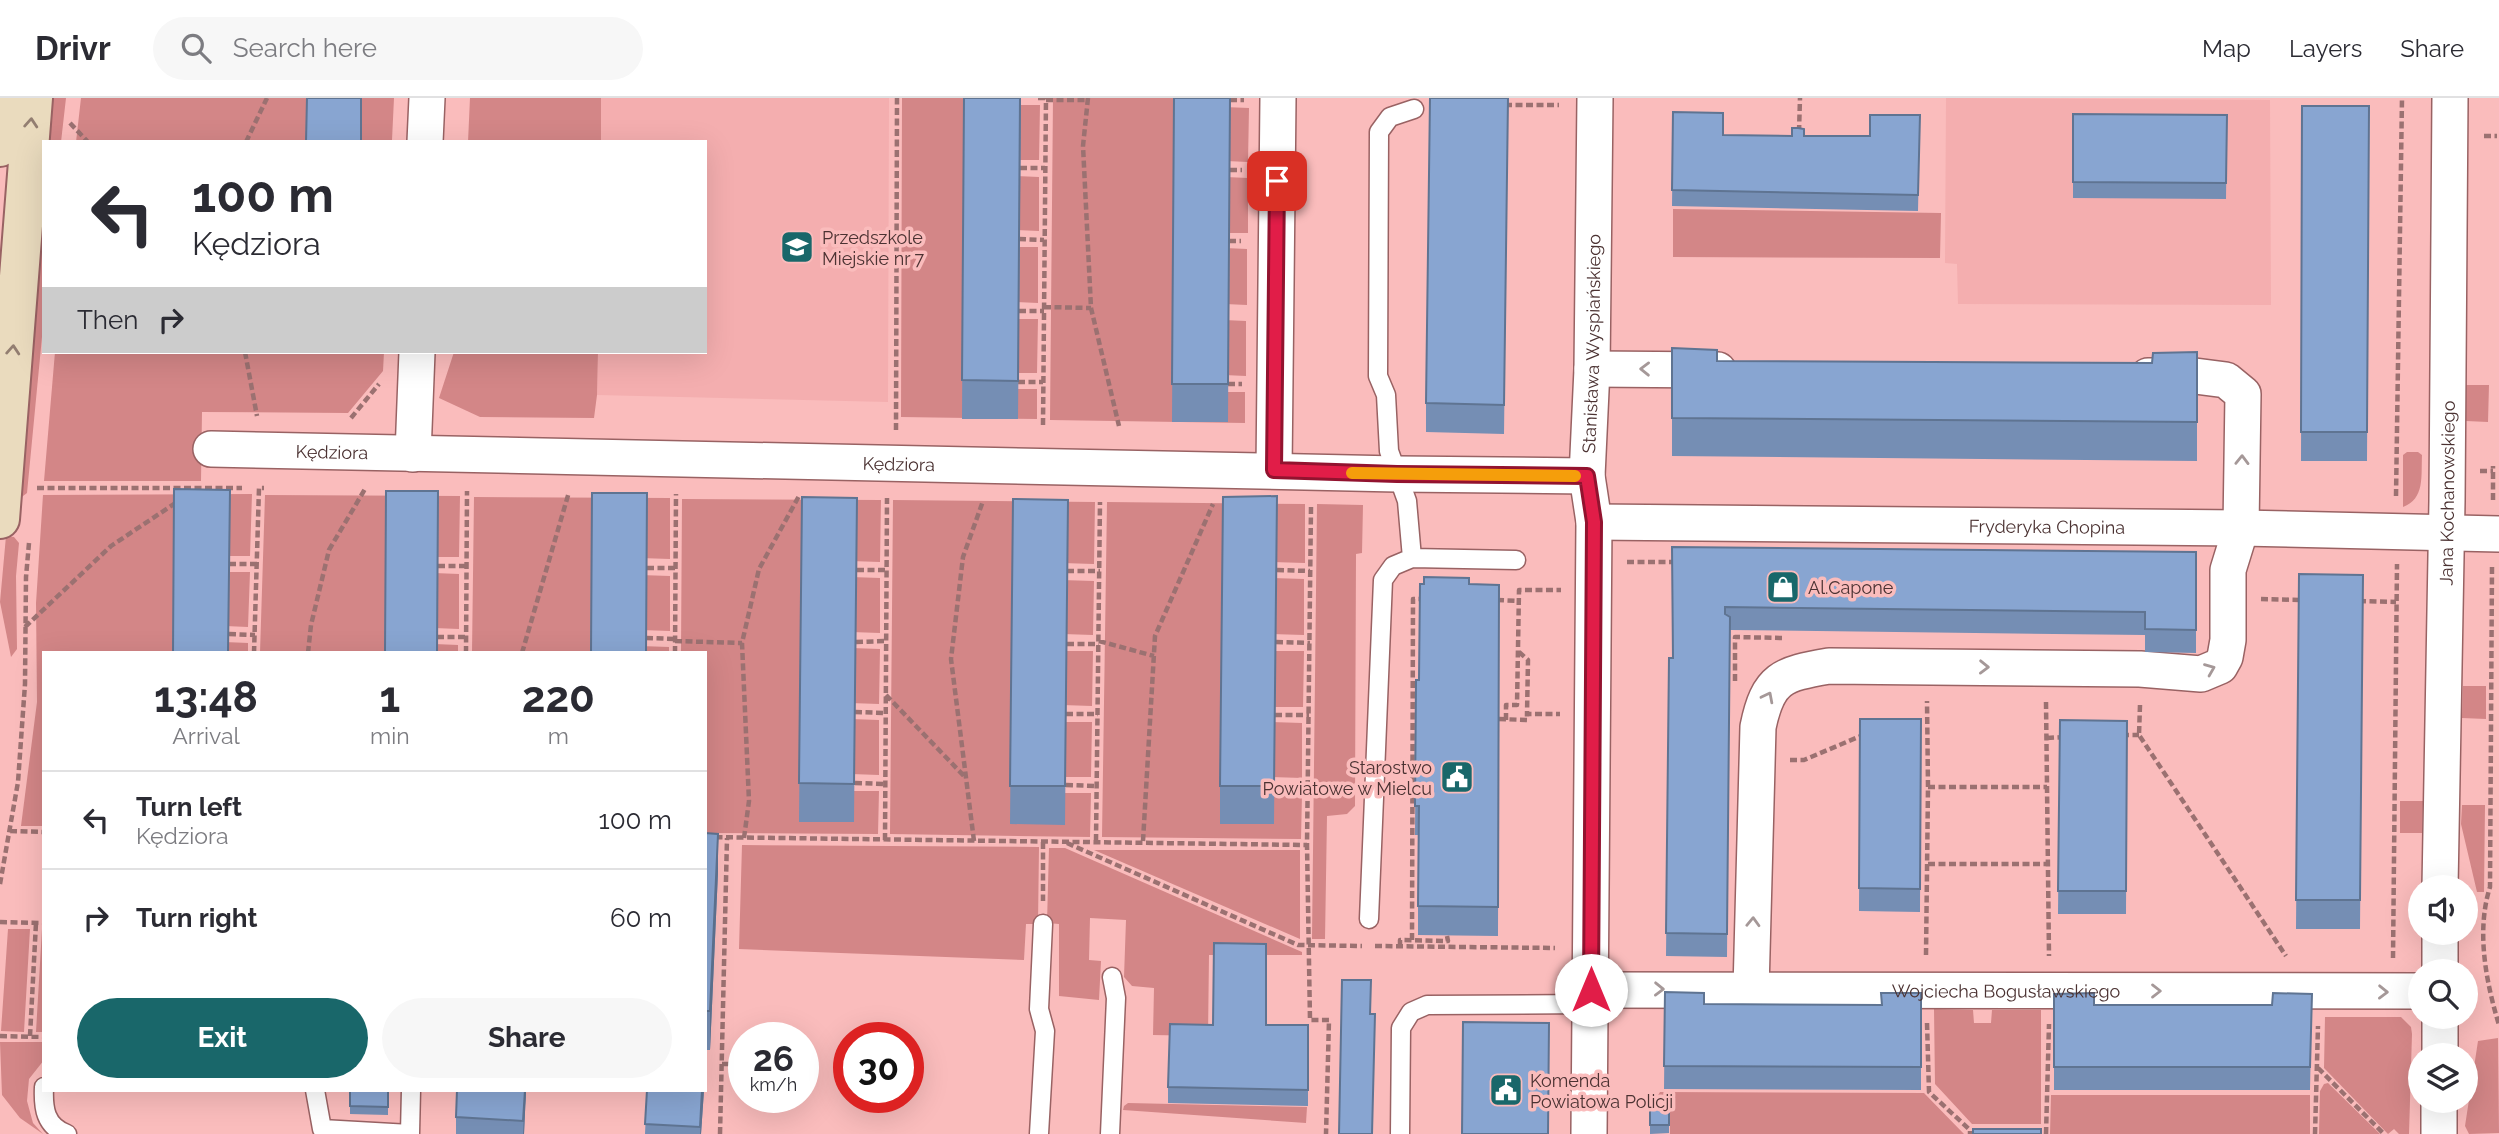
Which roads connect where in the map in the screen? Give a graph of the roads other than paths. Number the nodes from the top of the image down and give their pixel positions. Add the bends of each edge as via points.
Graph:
1 (3, 98) edge
2 (33, 98) edge
3 (427, 98) edge
4 (1278, 98) edge
5 (2450, 98) edge
6 (1578, 101) edge
7 (1414, 109) dead end
8 (425, 140) edge
9 (0, 147) edge
10 (417, 354) edge
11 (1592, 369) junction
12 (1743, 370) edge
13 (2113, 375) edge
14 (211, 449) dead end
15 (413, 454) junction
16 (1274, 470) junction
17 (1397, 474) junction
18 (1587, 476) junction
19 (1594, 522) junction
20 (2241, 528) junction
21 (14, 530) edge
22 (2446, 533) junction
23 (2496, 550) edge
24 (1412, 558) junction
25 (1516, 560) dead end
26 (2440, 875) edge
27 (1369, 919) dead end
28 (1043, 925) road end
29 (1112, 978) dead end
30 (1751, 990) junction
31 (2408, 991) edge
32 (1591, 997) junction
33 (44, 1092) edge
34 (315, 1092) edge
35 (411, 1092) edge
36 (2439, 1113) edge
37 (317, 1132) edge
38 (67, 1134) edge
39 (410, 1134) edge
40 (1040, 1134) edge
41 (1110, 1134) edge
42 (1400, 1134) edge
43 (1589, 1134) edge
44 (2439, 1134) edge

1 - 9 main road
21 -> 2 main road
3 - 8 street
4 - 16 street
5 - 22 street, Jana Kochanowskiego
6 - 11 street, Stanisława Wyspiańskiego
7 - 17 lane via 1391,117 1379,132 1377,376 1386,395 1389,451
10 - 15 street
12 -> 11 street
11 - 18 street, Stanisława Wyspiańskiego
20 -> 13 street via 2243,394 2226,380
14 - 15 street, Kędziora
15 - 16 street, Kędziora
16 - 17 street, Kędziora
17 - 18 street, Kędziora
17 - 24 lane via 1407,501
18 - 19 street, Stanisława Wyspiańskiego
19 - 20 street, Fryderyka Chopina
19 - 32 street, Stanisława Wyspiańskiego
20 - 22 street, Fryderyka Chopina
30 -> 20 street via 1758,727 1763,701 1773,686 1796,672 1829,666 2140,669 2202,674 2220,666 2225,657 2228,570
22 - 23 street, Fryderyka Chopina
22 - 26 street, Jana Kochanowskiego
24 - 25 lane
24 - 27 lane via 1393,566 1383,580
28 - 40 lane via 1039,1009 1045,1031
29 - 41 lane via 1116,998
30 -> 31 street, Wojciecha Bogusławskiego
32 -> 30 street, Wojciecha Bogusławskiego
32 - 42 lane via 1427,1005 1411,1012 1401,1028
32 - 43 street, Stanisława Wyspiańskiego
33 - 38 lane via 44,1113 58,1131
34 - 37 lane
35 - 39 lane
36 - 44 street
37 - 39 lane

